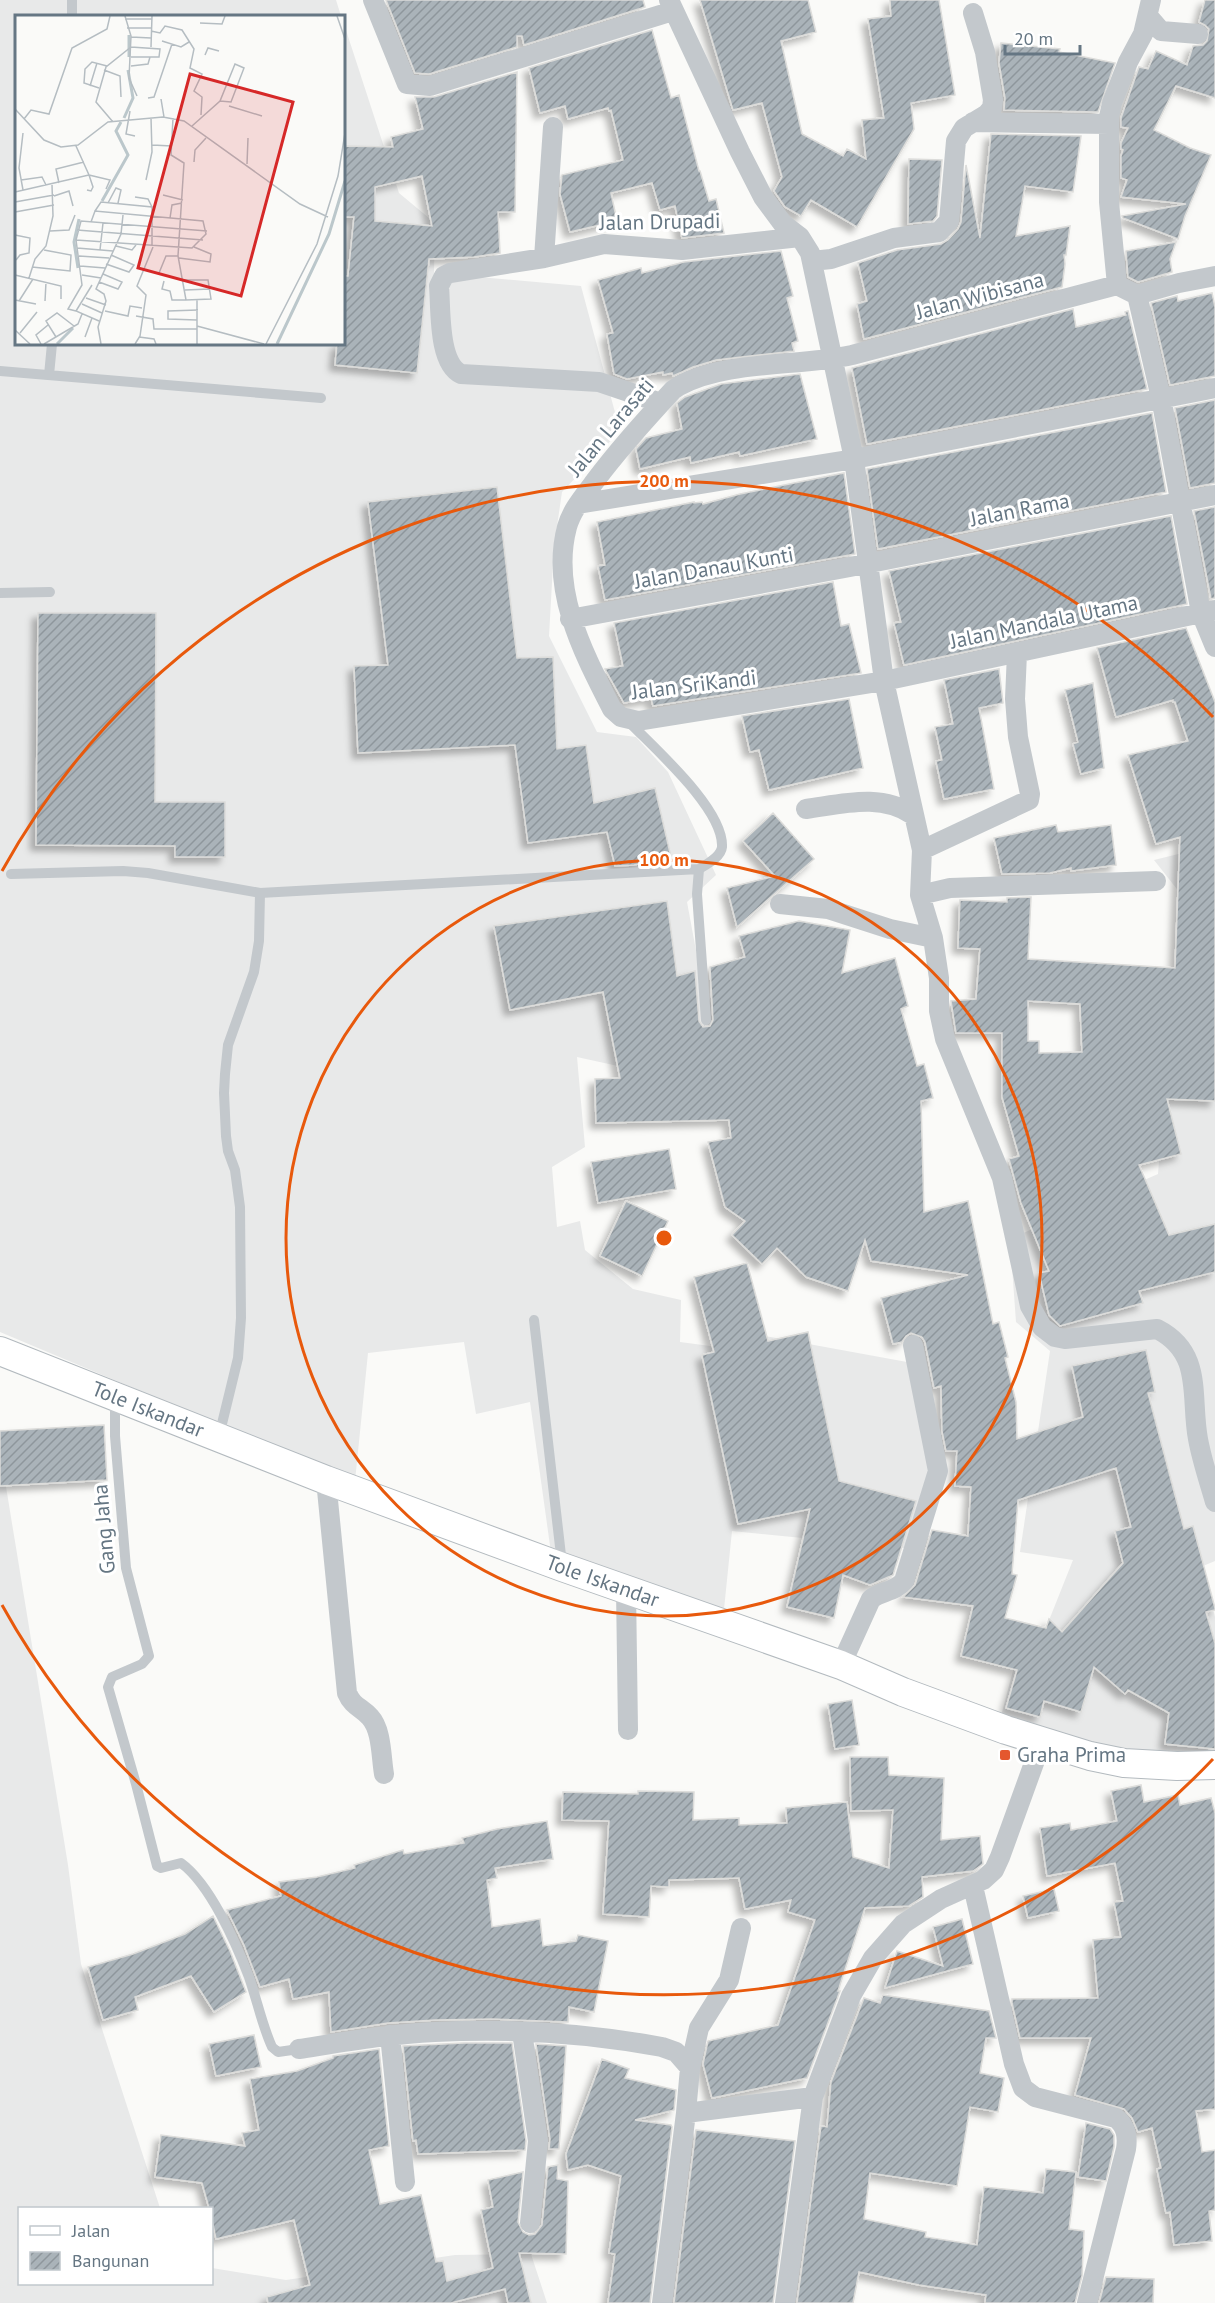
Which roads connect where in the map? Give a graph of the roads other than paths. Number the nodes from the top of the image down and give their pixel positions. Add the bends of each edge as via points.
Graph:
1 (373, 0) edge
2 (671, 6) edge
3 (1150, 8) edge
4 (973, 13) dead end
5 (1198, 34) dead end
6 (973, 122) junction
7 (1109, 124) junction
8 (553, 127) dead end
9 (800, 237) junction
10 (544, 258) junction
11 (812, 261) junction
12 (1215, 276) edge
13 (1117, 285) junction
14 (1137, 295) junction
15 (52, 345) edge
16 (834, 359) junction
17 (0, 371) edge
18 (49, 375) junction
19 (1215, 388) edge
20 (321, 398) dead end
21 (1161, 398) junction
22 (661, 403) junction
23 (854, 459) junction
24 (1215, 495) edge
25 (1181, 502) junction
26 (578, 504) junction
27 (867, 564) junction
28 (50, 592) dead end
29 (0, 593) edge
30 (1208, 611) edge
31 (570, 619) junction
32 (1215, 647) edge
33 (1017, 653) junction
34 (884, 681) junction
35 (627, 719) junction
36 (806, 808) dead end
37 (914, 815) junction
38 (922, 850) junction
39 (699, 869) junction
40 (11, 874) dead end
41 (1156, 881) dead end
42 (260, 893) junction
43 (920, 895) junction
44 (780, 904) dead end
45 (933, 938) junction
46 (706, 1020) dead end
47 (534, 1320) dead end
48 (913, 1345) dead end
49 (0, 1351) edge
50 (115, 1396) junction
51 (219, 1437) junction
52 (1209, 1456) edge
53 (326, 1480) junction
54 (1215, 1502) edge
55 (562, 1567) junction
56 (626, 1589) junction
57 (841, 1665) junction
58 (628, 1730) dead end
59 (1042, 1741) junction
60 (1215, 1765) edge
61 (384, 1774) dead end
62 (974, 1886) junction
63 (741, 1928) dead end
64 (522, 2032) junction
65 (390, 2035) junction
66 (299, 2049) joint
67 (690, 2068) junction
68 (813, 2097) junction
69 (686, 2113) junction
70 (405, 2182) dead end
71 (530, 2223) dead end
72 (662, 2303) edge
73 (785, 2303) edge
74 (1088, 2303) edge

1 - 2 street via 407,84 430,86
2 - 9 street via 763,197 783,224
3 - 5 street via 1161,31
3 - 7 street via 1143,34 1112,104
4 - 6 street via 993,100 987,114
6 - 7 street
6 - 11 street via 956,141 949,221 944,228
7 - 13 street
8 - 10 street
9 - 10 street, Jalan Drupadi via 682,250 604,244
9 - 11 street
10 - 22 street, Jalan Drupadi via 444,276 439,286 445,353 450,365 461,374 599,382
11 - 16 street
12 - 14 street
13 - 14 street
13 - 16 street, Jalan Wibisana
14 - 21 street
15 - 18 lane
16 - 22 street, Jalan Larasati via 726,371 685,383
16 - 23 street
17 - 18 lane
18 - 20 lane
19 - 21 street
21 - 23 street
21 - 25 street
22 - 26 street, Jalan Larasati
23 - 26 street
23 - 27 street
24 - 25 street, Jalan Rama
25 - 27 street, Jalan Rama
25 - 30 street
26 - 31 street, Jalan Larasati via 567,528 563,565
27 - 31 street, Jalan Danau Kunti
27 - 34 street
28 - 29 lane
30 - 32 street
30 - 33 street, Jalan Mandala Utama
31 - 35 street, Jalan SriKandi via 612,710
33 - 34 street, Jalan Mandala Utama
33 - 38 street via 1018,737 1029,800
34 - 35 street, Jalan SriKandi via 638,721
34 - 37 street
35 - 39 lane via 702,799 715,821 722,849
36 - 37 street via 877,801
37 - 38 street
38 - 43 street
39 - 42 lane
39 - 46 lane
40 - 42 lane via 123,871
41 - 43 street via 950,888
42 - 51 lane via 254,972 228,1046 225,1074 226,1136 240,1207 242,1318 238,1358
43 - 45 street
44 - 45 street via 828,909
45 - 52 street via 945,1040 1002,1178 1030,1306 1042,1327 1055,1337 1157,1329 1171,1336 1183,1350 1191,1370 1198,1437
47 - 55 lane
48 - 57 street via 938,1475 904,1581 871,1599
49 - 50 main road, Tole Iskandar
50 - 51 main road, Tole Iskandar
50 - 66 lane, Gang Jaha via 126,1568 149,1656 142,1664 112,1677 108,1687 157,1866 181,1863 203,1885 248,1976 272,2047 278,2052
51 - 53 main road, Tole Iskandar
52 - 54 street
53 - 55 main road, Tole Iskandar
53 - 61 street via 347,1694 352,1704 376,1726
55 - 56 main road, Tole Iskandar
56 - 57 main road, Tole Iskandar
56 - 58 street
57 - 59 main road, Tole Iskandar via 974,1719
59 - 60 main road, Tole Iskandar via 1124,1763
59 - 62 street via 1000,1857 989,1876
62 - 68 street via 914,1915 873,1958 851,1996
62 - 74 street via 1014,2064 1023,2088 1035,2097 1116,2118 1126,2133 1126,2148
63 - 67 street via 729,1980 699,2028
64 - 65 street
64 - 67 street via 573,2033 662,2047 676,2052
64 - 71 street via 538,2141
65 - 66 street
65 - 70 street
67 - 69 street
68 - 69 street
68 - 73 street
69 - 72 street

